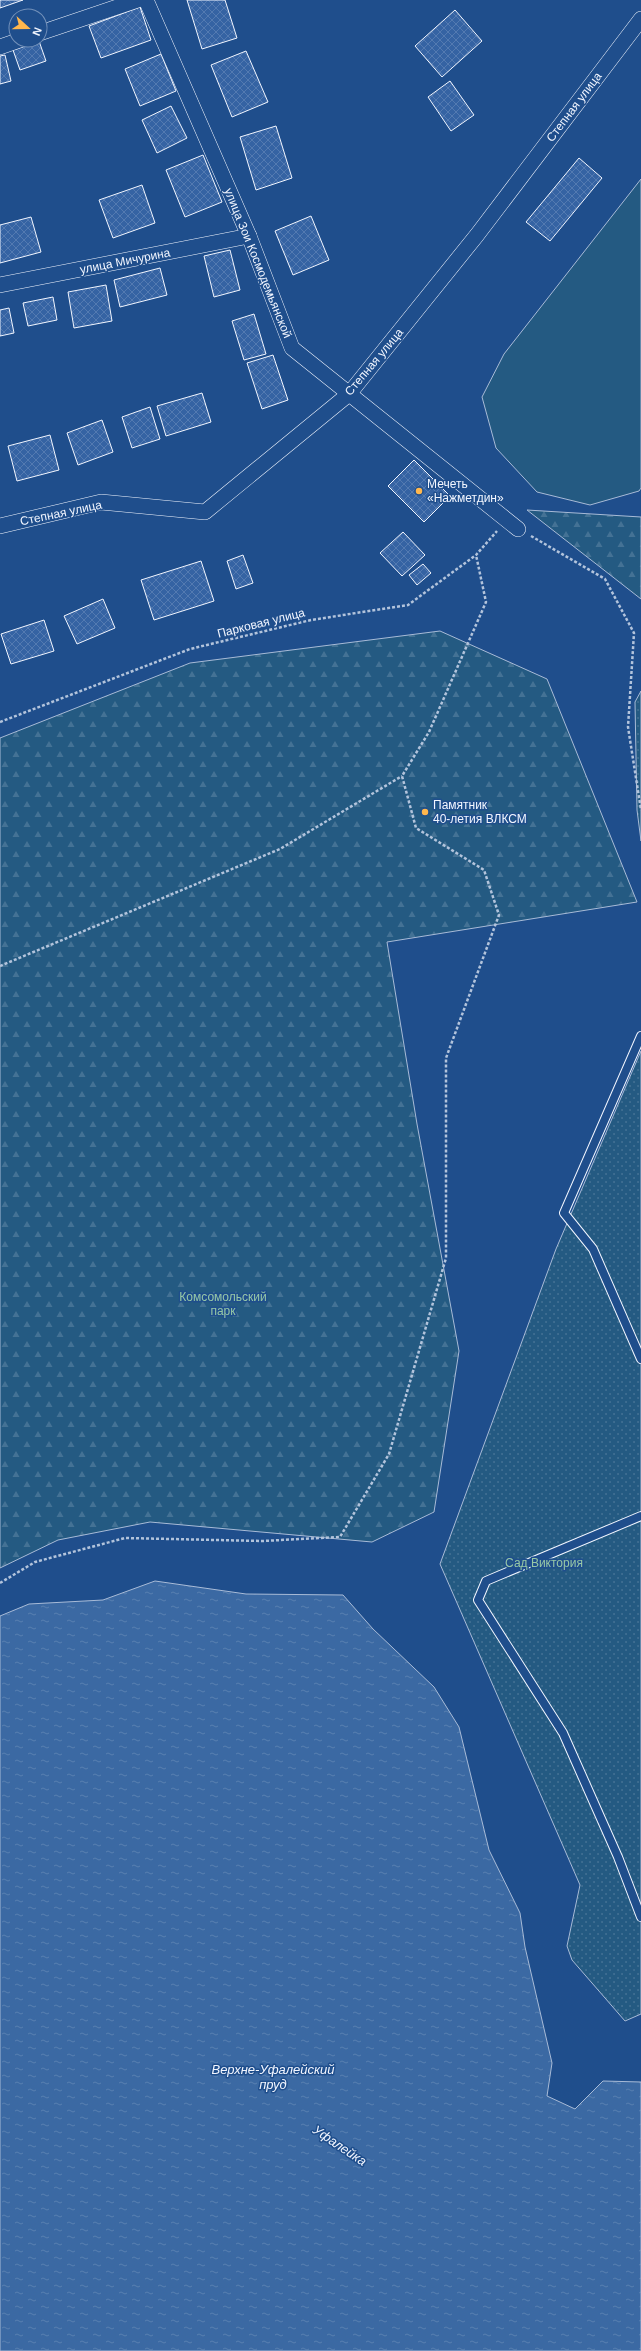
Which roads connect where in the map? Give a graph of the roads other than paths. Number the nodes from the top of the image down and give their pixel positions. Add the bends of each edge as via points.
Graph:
1 (138, 0) edge
2 (146, 0) edge
3 (641, 19) edge
4 (48, 30) edge
5 (250, 236) junction
6 (0, 285) edge
7 (348, 394) junction
8 (512, 524) road end
9 (0, 526) edge
10 (641, 1036) edge
11 (641, 1359) edge
12 (641, 1516) edge
13 (641, 1917) edge

1 - 4 street
2 - 5 street, улица Зои Космодемьянской
3 - 7 street, Степная улица via 477,235
5 - 6 street, улица Мичурина
5 - 7 street, улица Зои Космодемьянской via 292,348
7 - 8 street, улица Зои Космодемьянской
7 - 9 street, Степная улица via 205,512 101,502
10 - 11 lane via 564,1213 593,1249
12 - 13 lane via 486,1581 478,1600 564,1733

